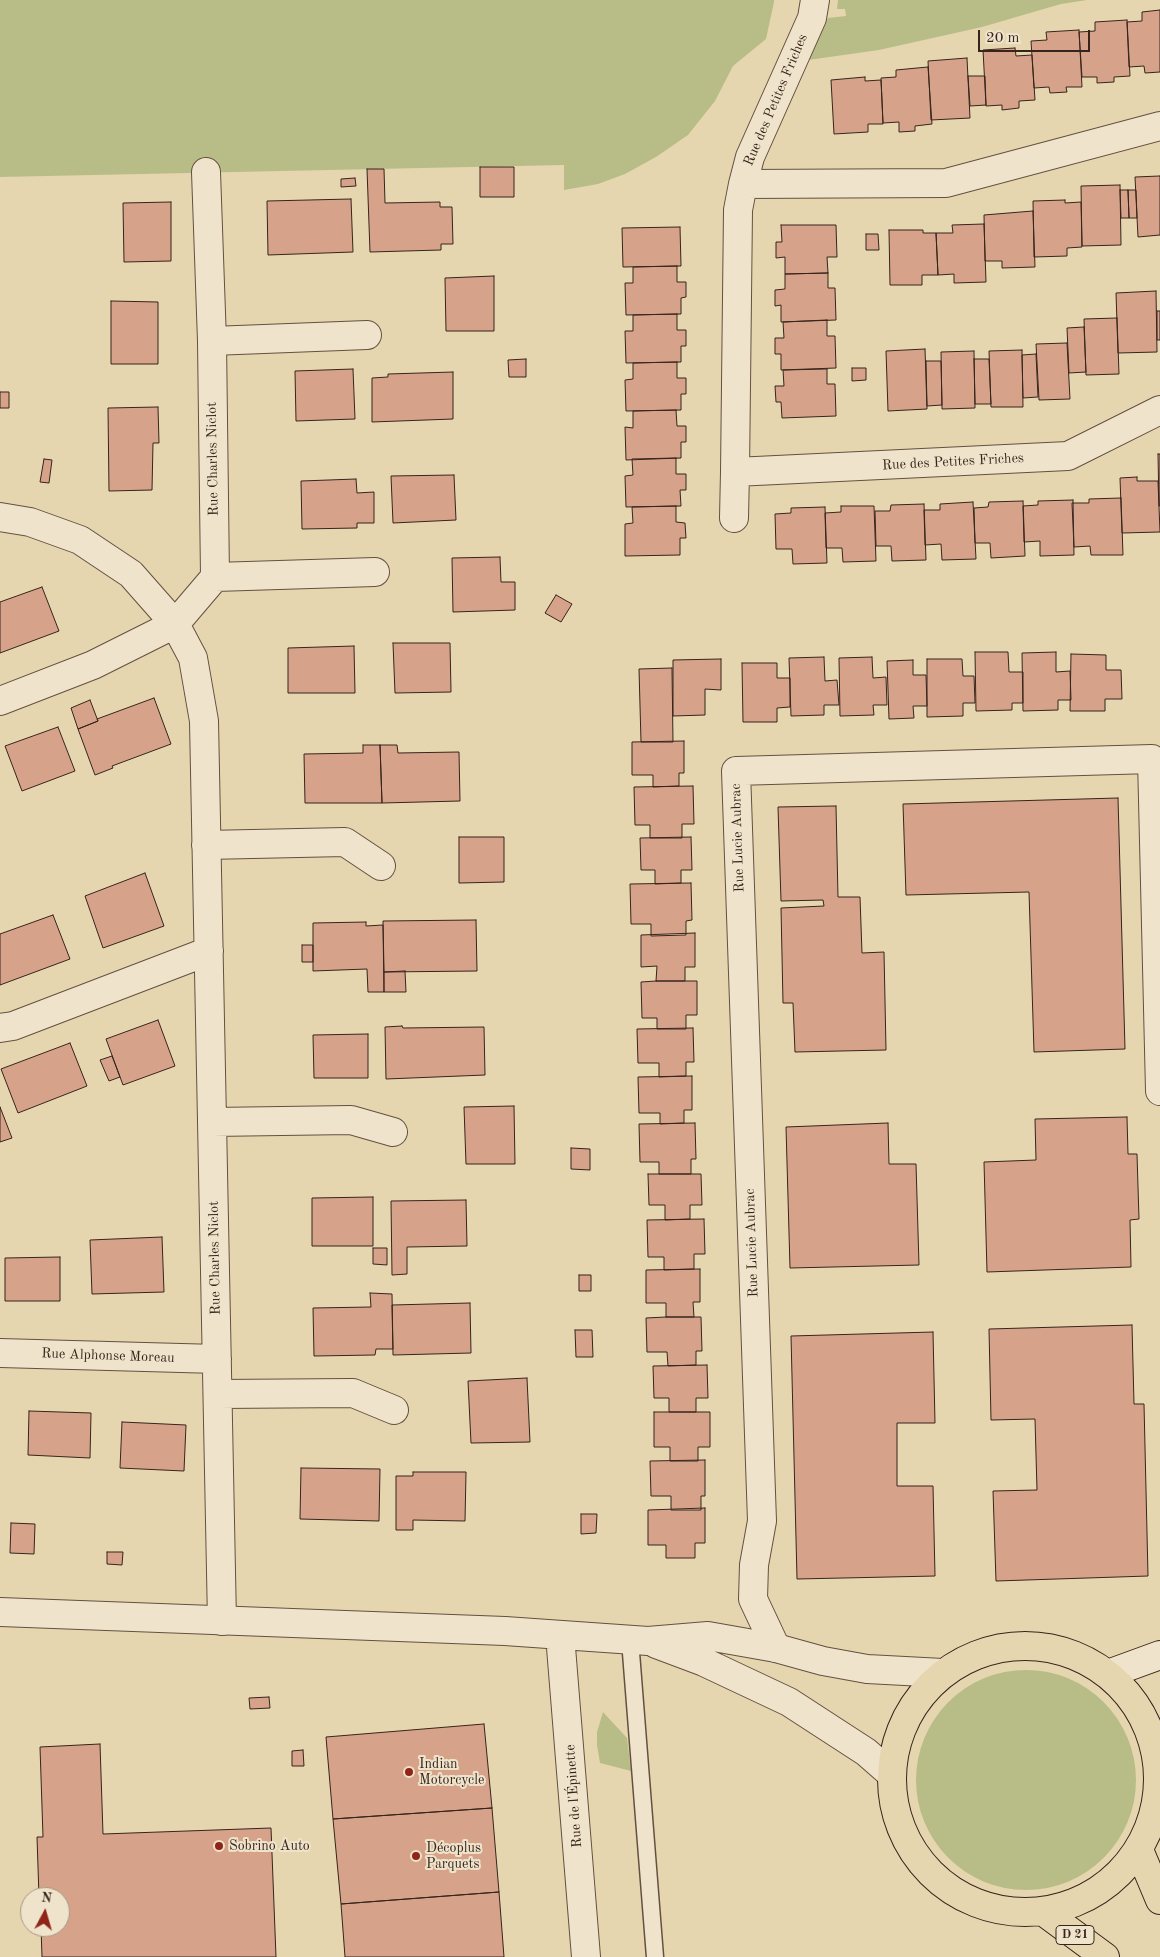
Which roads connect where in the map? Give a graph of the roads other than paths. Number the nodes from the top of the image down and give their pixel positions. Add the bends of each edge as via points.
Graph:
1 (814, 9) edge
2 (1160, 126) edge
3 (206, 172) dead end
4 (743, 184) junction
5 (367, 335) dead end
6 (212, 341) junction
7 (1160, 410) edge
8 (735, 472) junction
9 (0, 518) edge
10 (734, 518) dead end
11 (374, 572) dead end
12 (215, 577) junction
13 (175, 624) junction
14 (0, 701) edge
15 (206, 845) junction
16 (381, 866) dead end
17 (209, 951) junction
18 (0, 1028) edge
19 (1160, 1091) edge
20 (212, 1122) junction
21 (393, 1132) dead end
22 (0, 1353) edge
23 (217, 1359) junction
24 (218, 1394) junction
25 (394, 1410) dead end
26 (0, 1612) edge
27 (222, 1621) junction
28 (560, 1635) junction
29 (639, 1640) junction
30 (776, 1648) junction
31 (1159, 1651) edge
32 (943, 1673) junction
33 (1108, 1674) junction
34 (1158, 1743) edge
35 (890, 1773) junction
36 (1139, 1850) junction
37 (1160, 1900) edge
38 (1044, 1912) junction
39 (586, 1957) edge
40 (655, 1957) edge
41 (1105, 1957) edge

1 - 4 street, Rue des Petites Friches via 750,157
2 - 4 street, Rue des Petites Friches via 946,183
3 - 6 street, Rue Charles Niclot
4 - 8 street, Rue des Petites Friches via 738,210
5 - 6 street
6 - 12 street, Rue Charles Niclot
7 - 8 street, Rue des Petites Friches via 1068,456
8 - 10 street, Rue des Petites Friches
9 - 13 street, Rue Charles Niclot via 30,522 80,540 131,574
11 - 12 street
12 - 13 street
13 - 14 street via 93,665
13 - 15 street, Rue Charles Niclot via 193,658 204,720
15 - 16 street via 345,842
15 - 17 street, Rue Charles Niclot
17 - 18 street via 13,1026
17 - 20 street, Rue Charles Niclot
19 - 30 street, Rue Lucie Aubrac via 1152,759 736,771 762,1521 754,1565 753,1599
20 - 21 street via 351,1120
20 - 23 street, Rue Charles Niclot
22 - 23 street, Rue Alphonse Moreau
23 - 24 street, Rue Charles Niclot
24 - 25 street via 353,1393
24 - 27 street, Rue Charles Niclot
26 - 27 street
27 - 28 street
28 - 29 street
28 - 39 street, Rue de l'Épinette
29 - 30 street via 708,1636
29 - 35 street via 704,1662 789,1702 866,1752
29 - 40 lane
30 - 32 street via 867,1669
31 - 33 street
32 - 33 main road via 974,1656 1008,1646 1044,1646 1078,1656
32 - 35 main road via 921,1694 905,1719 894,1748
33 - 34 main road via 1129,1694
34 - 36 main road via 1158,1800 1151,1826
35 - 38 main road via 894,1810 906,1841 924,1868 949,1889 977,1904 1009,1912
36 - 37 main road
36 - 38 main road via 1113,1880 1080,1901
38 - 41 main road, D 21

